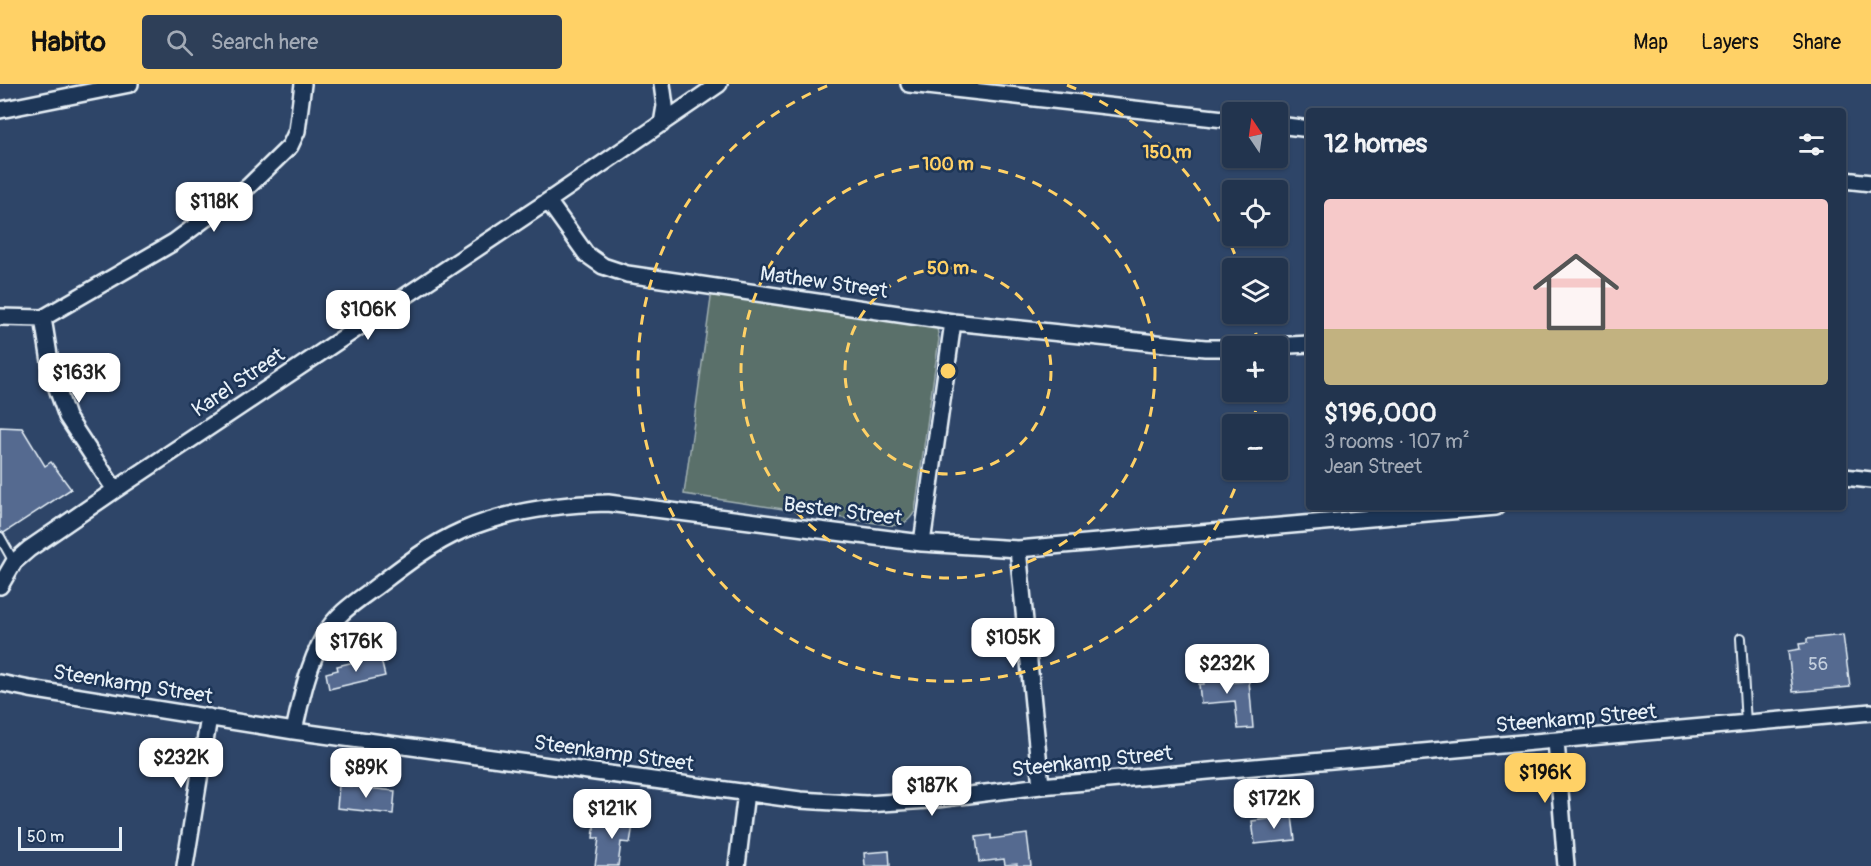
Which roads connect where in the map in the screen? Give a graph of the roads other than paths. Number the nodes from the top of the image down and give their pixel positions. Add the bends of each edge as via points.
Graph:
1 (130, 84) edge
2 (303, 84) edge
3 (662, 84) edge
4 (719, 84) edge
5 (909, 84) edge
6 (0, 110) edge
7 (1222, 119) edge
8 (662, 124) junction
9 (1288, 126) edge
10 (1306, 128) edge
11 (1846, 180) edge
12 (1871, 183) edge
13 (548, 201) junction
14 (0, 317) edge
15 (42, 318) junction
16 (953, 322) junction
17 (1306, 344) edge
18 (1288, 345) edge
19 (1222, 348) edge
20 (1846, 477) edge
21 (1871, 480) edge
22 (115, 489) junction
23 (1462, 510) edge
24 (0, 537) edge
25 (922, 543) junction
26 (1018, 549) junction
27 (14, 562) junction
28 (0, 586) edge
29 (1740, 638) dead end
30 (0, 683) edge
31 (1871, 712) edge
32 (209, 717) junction
33 (1746, 724) junction
34 (294, 731) junction
35 (1556, 741) junction
36 (1041, 786) junction
37 (746, 792) junction
38 (185, 866) edge
39 (737, 866) edge
40 (1566, 866) edge

1 - 6 street
2 - 15 street via 297,131 290,146 249,186 174,242
3 - 8 street via 666,106
4 - 8 street, Karel Street
5 - 7 street
8 - 13 street, Karel Street
9 - 10 street
11 - 12 street
13 - 16 street, Mathew Street via 586,254 613,270
13 - 22 street, Karel Street
14 - 15 street
15 - 22 street via 52,374 67,417
16 - 19 street, Mathew Street
16 - 25 street
17 - 18 street
20 - 21 street
22 - 27 street, Karel Street
23 - 26 street, Bester Street
24 - 27 lane
25 - 26 street, Bester Street
25 - 34 street, Bester Street via 608,503 531,510 482,523 435,545 342,613 315,654
26 - 36 street
27 - 28 street, Karel Street
29 - 33 lane
30 - 32 street, Steenkamp Street
31 - 33 street, Steenkamp Street
32 - 34 street, Steenkamp Street
32 - 38 street
33 - 35 street, Steenkamp Street
34 - 37 street, Steenkamp Street
35 - 36 street, Steenkamp Street
35 - 40 street
36 - 37 street, Steenkamp Street via 929,801 866,804
37 - 39 street

